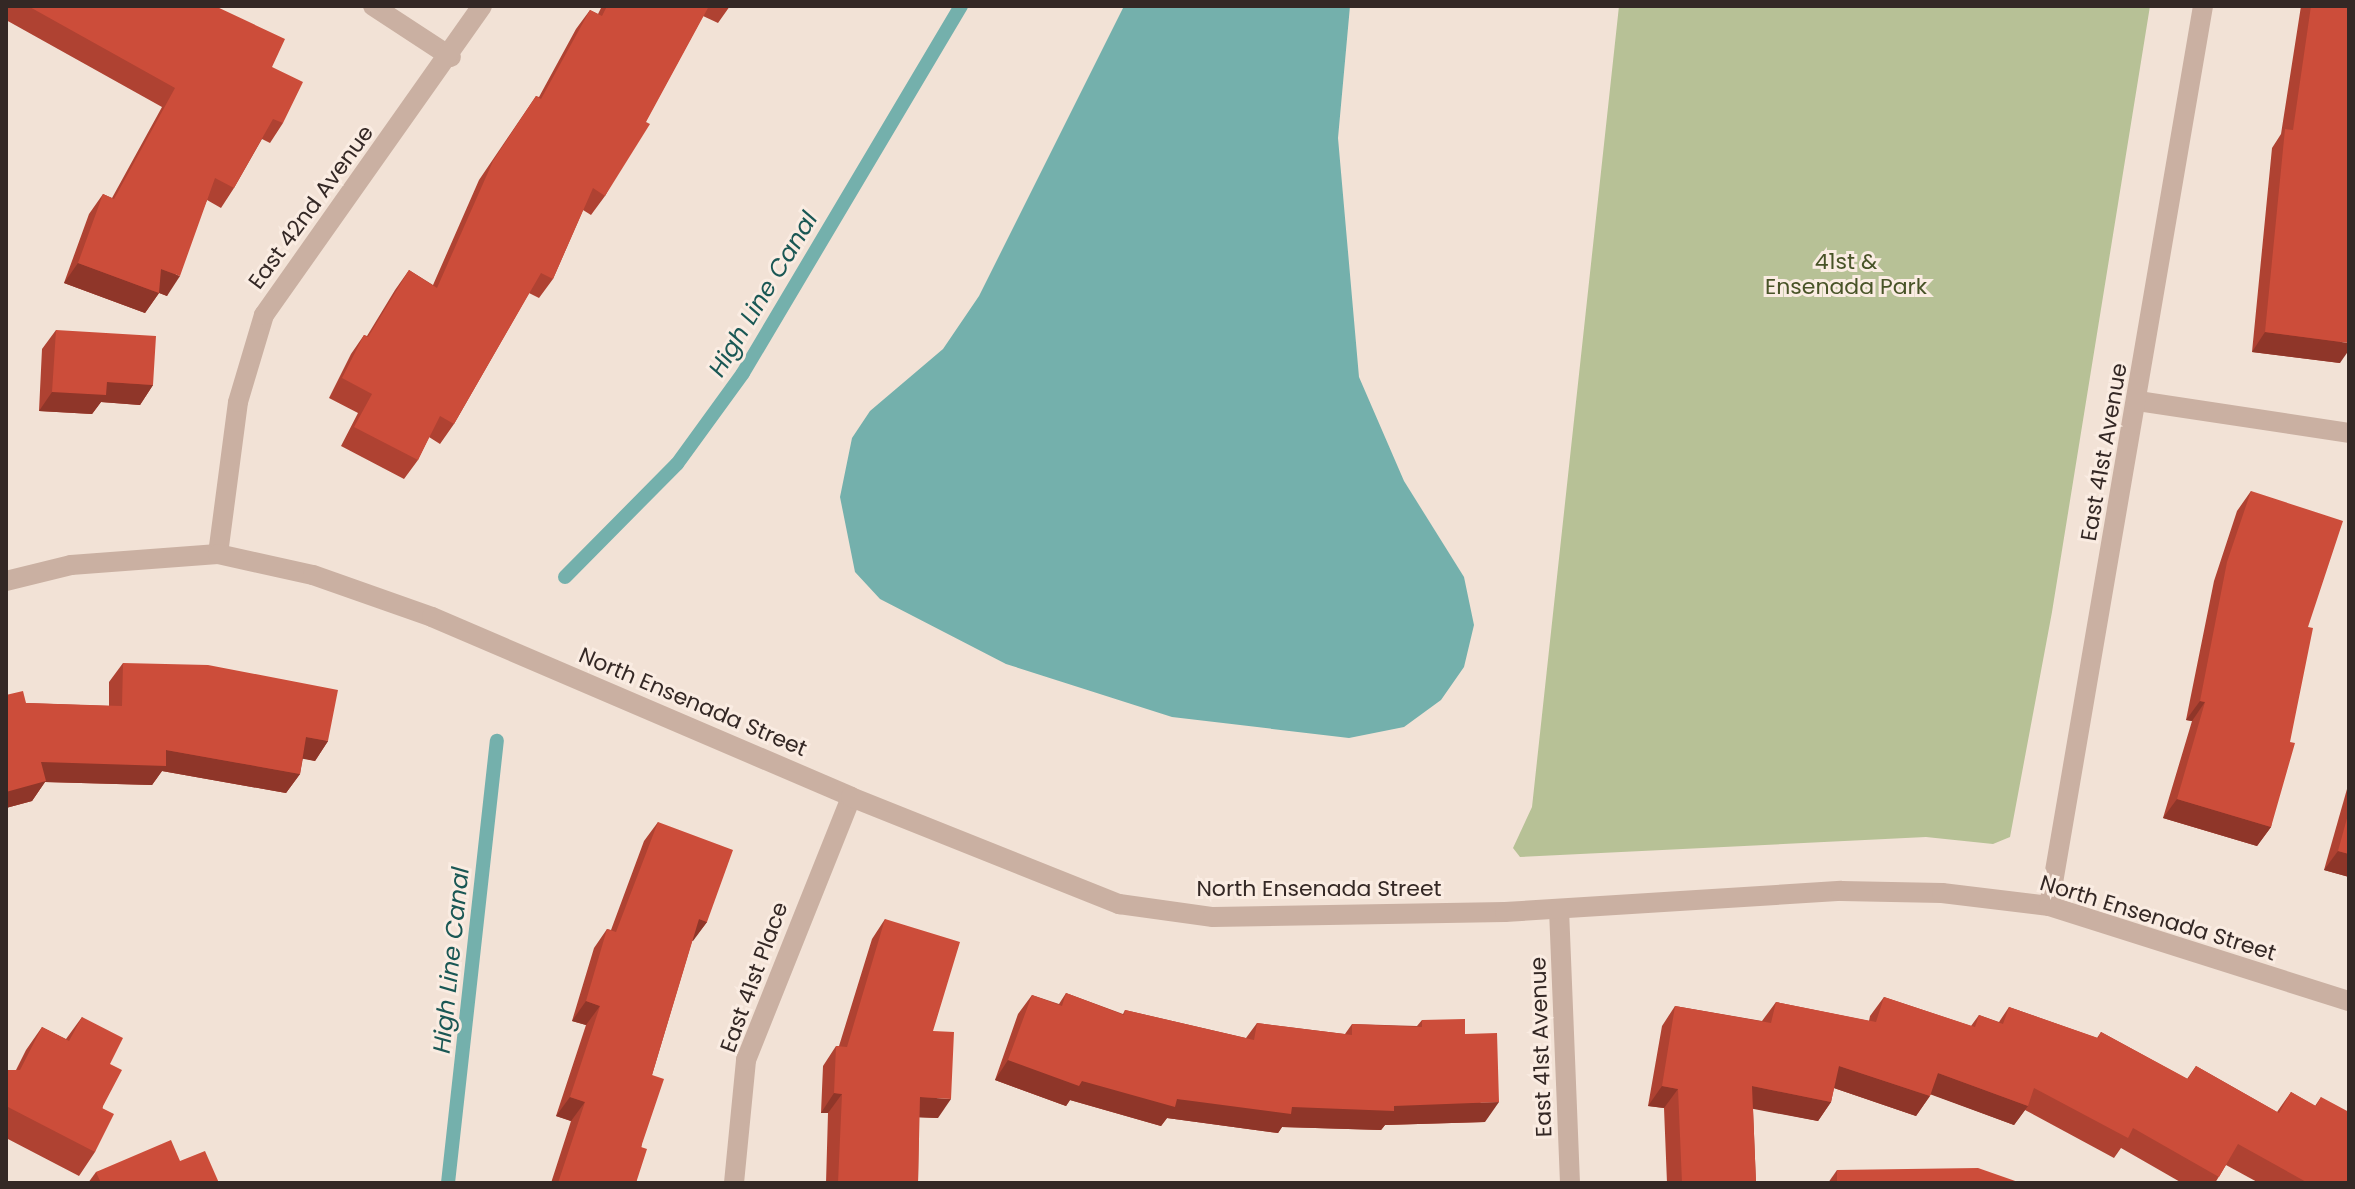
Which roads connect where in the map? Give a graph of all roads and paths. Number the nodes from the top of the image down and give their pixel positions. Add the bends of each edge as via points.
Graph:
1 (373, 6) edge
2 (482, 6) edge
3 (2203, 6) edge
4 (451, 57) junction
5 (2138, 401) junction
6 (2349, 433) edge
7 (218, 554) junction
8 (6, 581) edge
9 (851, 797) junction
10 (2049, 906) junction
11 (1559, 909) junction
12 (2349, 1001) edge
13 (734, 1183) edge
14 (1570, 1183) edge

1 - 4 street
2 - 4 street, East 42nd Avenue
3 - 5 street, East 41st Avenue
4 - 7 street, East 42nd Avenue via 264,315 238,402
5 - 6 street
5 - 10 street, East 41st Avenue
7 - 8 street, North Ensenada Street via 71,565
7 - 9 street, North Ensenada Street via 313,575 455,627
9 - 11 street, North Ensenada Street via 1119,904 1213,917
9 - 13 street, East 41st Place via 746,1060
10 - 11 street, North Ensenada Street via 1942,893 1841,891
10 - 12 street, North Ensenada Street
11 - 14 street, East 41st Avenue

